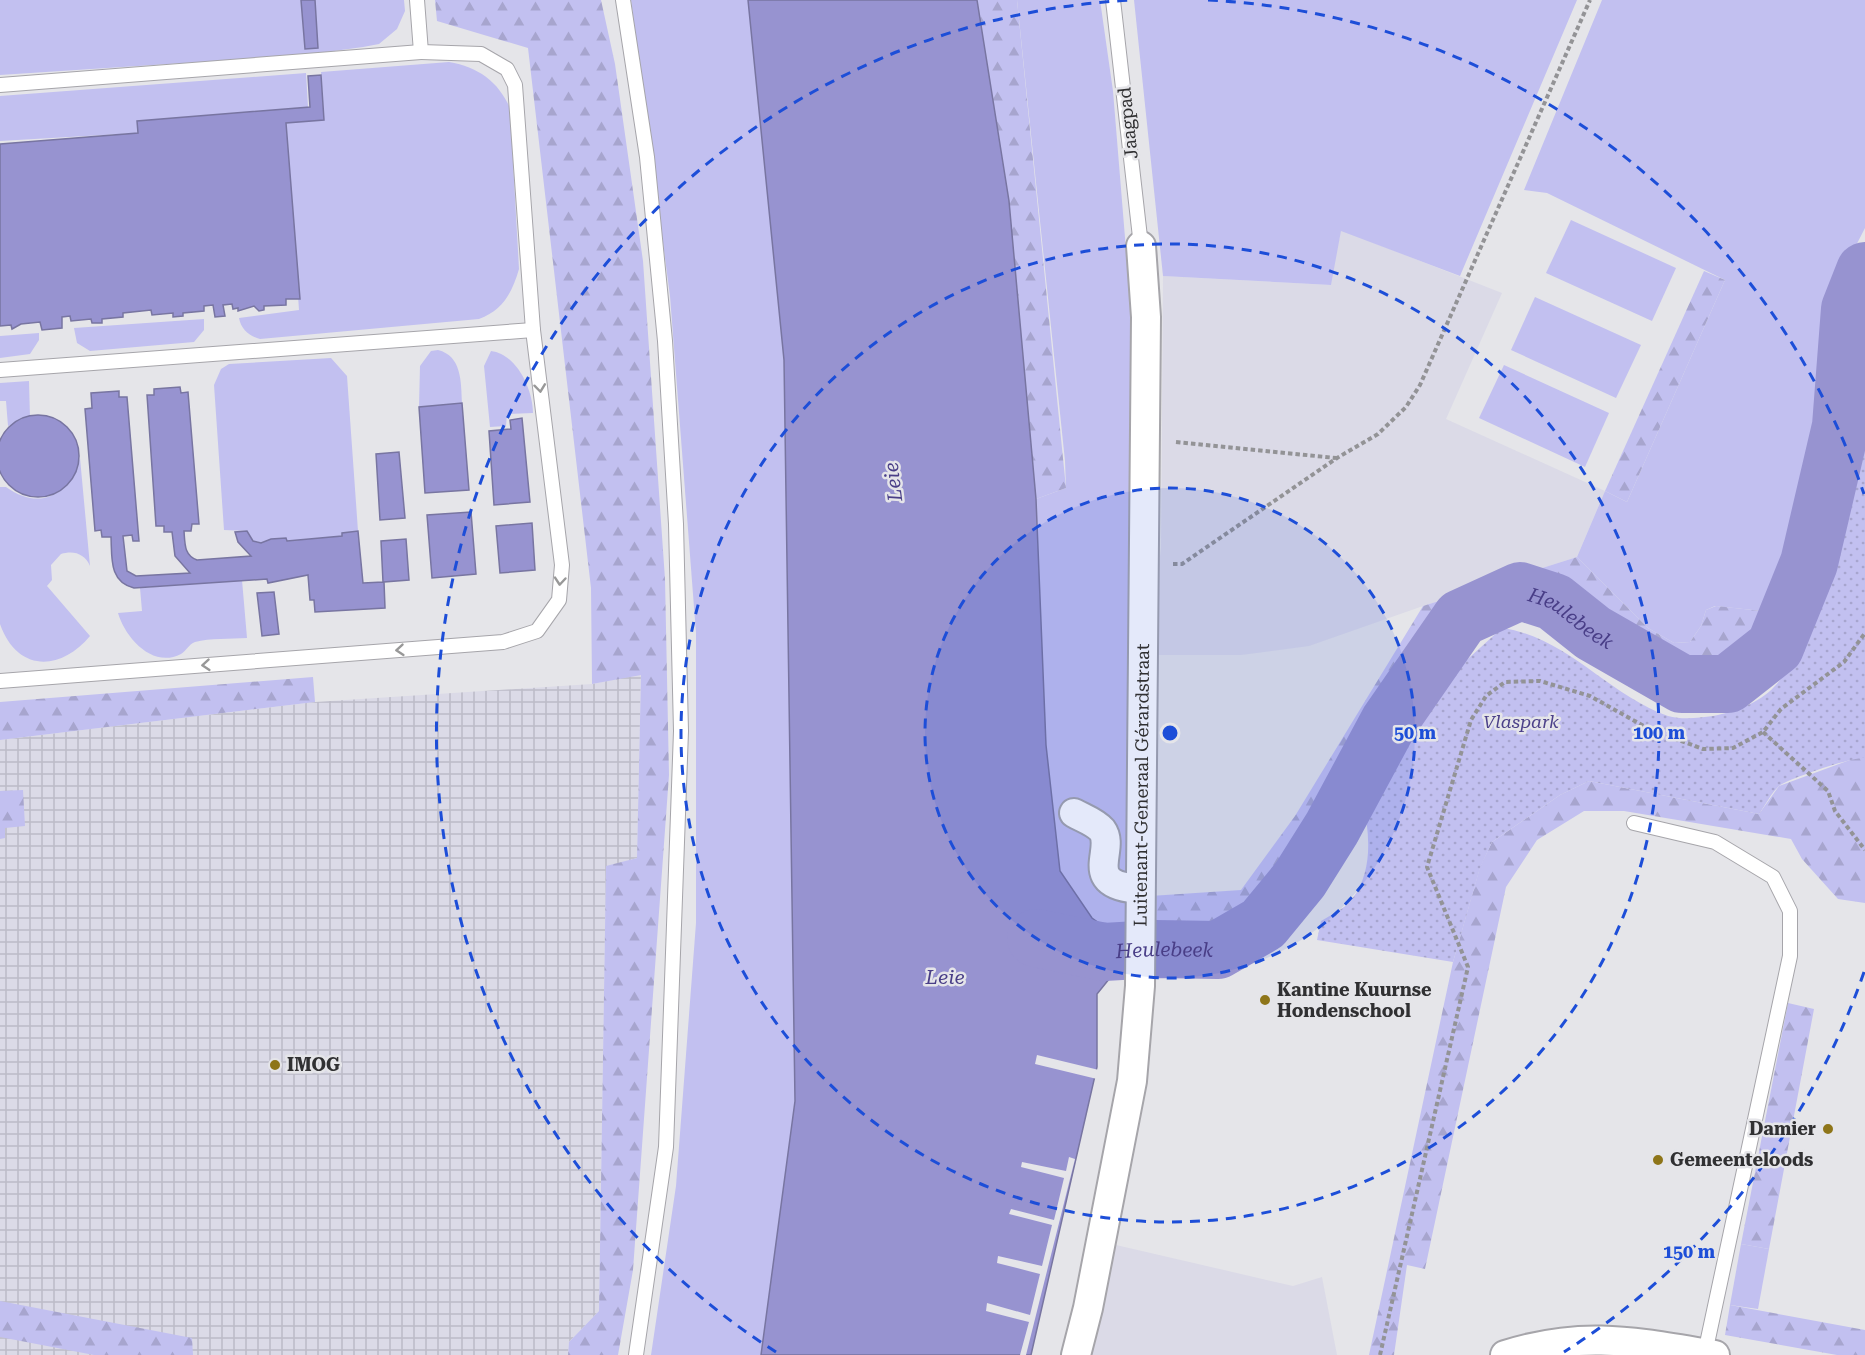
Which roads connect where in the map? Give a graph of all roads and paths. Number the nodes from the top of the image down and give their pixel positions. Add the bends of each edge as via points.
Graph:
1 (417, 0) edge
2 (623, 0) edge
3 (1113, 0) edge
4 (1590, 0) edge
5 (421, 52) junction
6 (0, 85) edge
7 (1140, 246) joint
8 (533, 330) junction
9 (0, 370) edge
10 (1145, 443) junction
11 (1337, 458) junction
12 (1145, 564) junction
13 (1865, 633) edge
14 (0, 681) edge
15 (1763, 732) junction
16 (1074, 813) dead end
17 (1634, 823) dead end
18 (1865, 850) edge
19 (1136, 897) junction
20 (1710, 1354) edge
21 (636, 1355) edge
22 (1076, 1355) edge
23 (1380, 1355) edge
24 (1505, 1355) edge

1 - 5 lane
2 - 21 lane via 647,157 665,341 676,524 681,731 666,1147
3 - 7 lane, Jaagpad
4 - 11 path via 1420,385 1406,407 1378,434
5 - 6 lane
5 - 8 lane via 482,54 507,69 515,85
7 - 10 street, Luitenant-Generaal Gérardstraat via 1146,317
8 - 9 lane
8 -> 14 lane via 562,565 559,600 537,631 503,642
10 - 11 path via 1186,442
10 - 12 street, Luitenant-Generaal Gérardstraat
11 - 12 path via 1182,564
12 - 19 street, Luitenant-Generaal Gérardstraat
13 - 15 path via 1844,662 1781,709
15 - 18 path via 1828,791 1835,811
15 - 23 path via 1733,748 1703,748 1649,729 1590,696 1540,681 1505,682 1486,696 1471,720 1427,867 1468,967
16 - 19 street via 1102,831 1106,846 1104,871
17 - 20 lane via 1715,842 1773,877 1790,911 1790,956
19 - 22 street, Luitenant-Generaal Gérardstraat via 1140,986 1132,1081
20 - 24 street via 1614,1339 1536,1345

